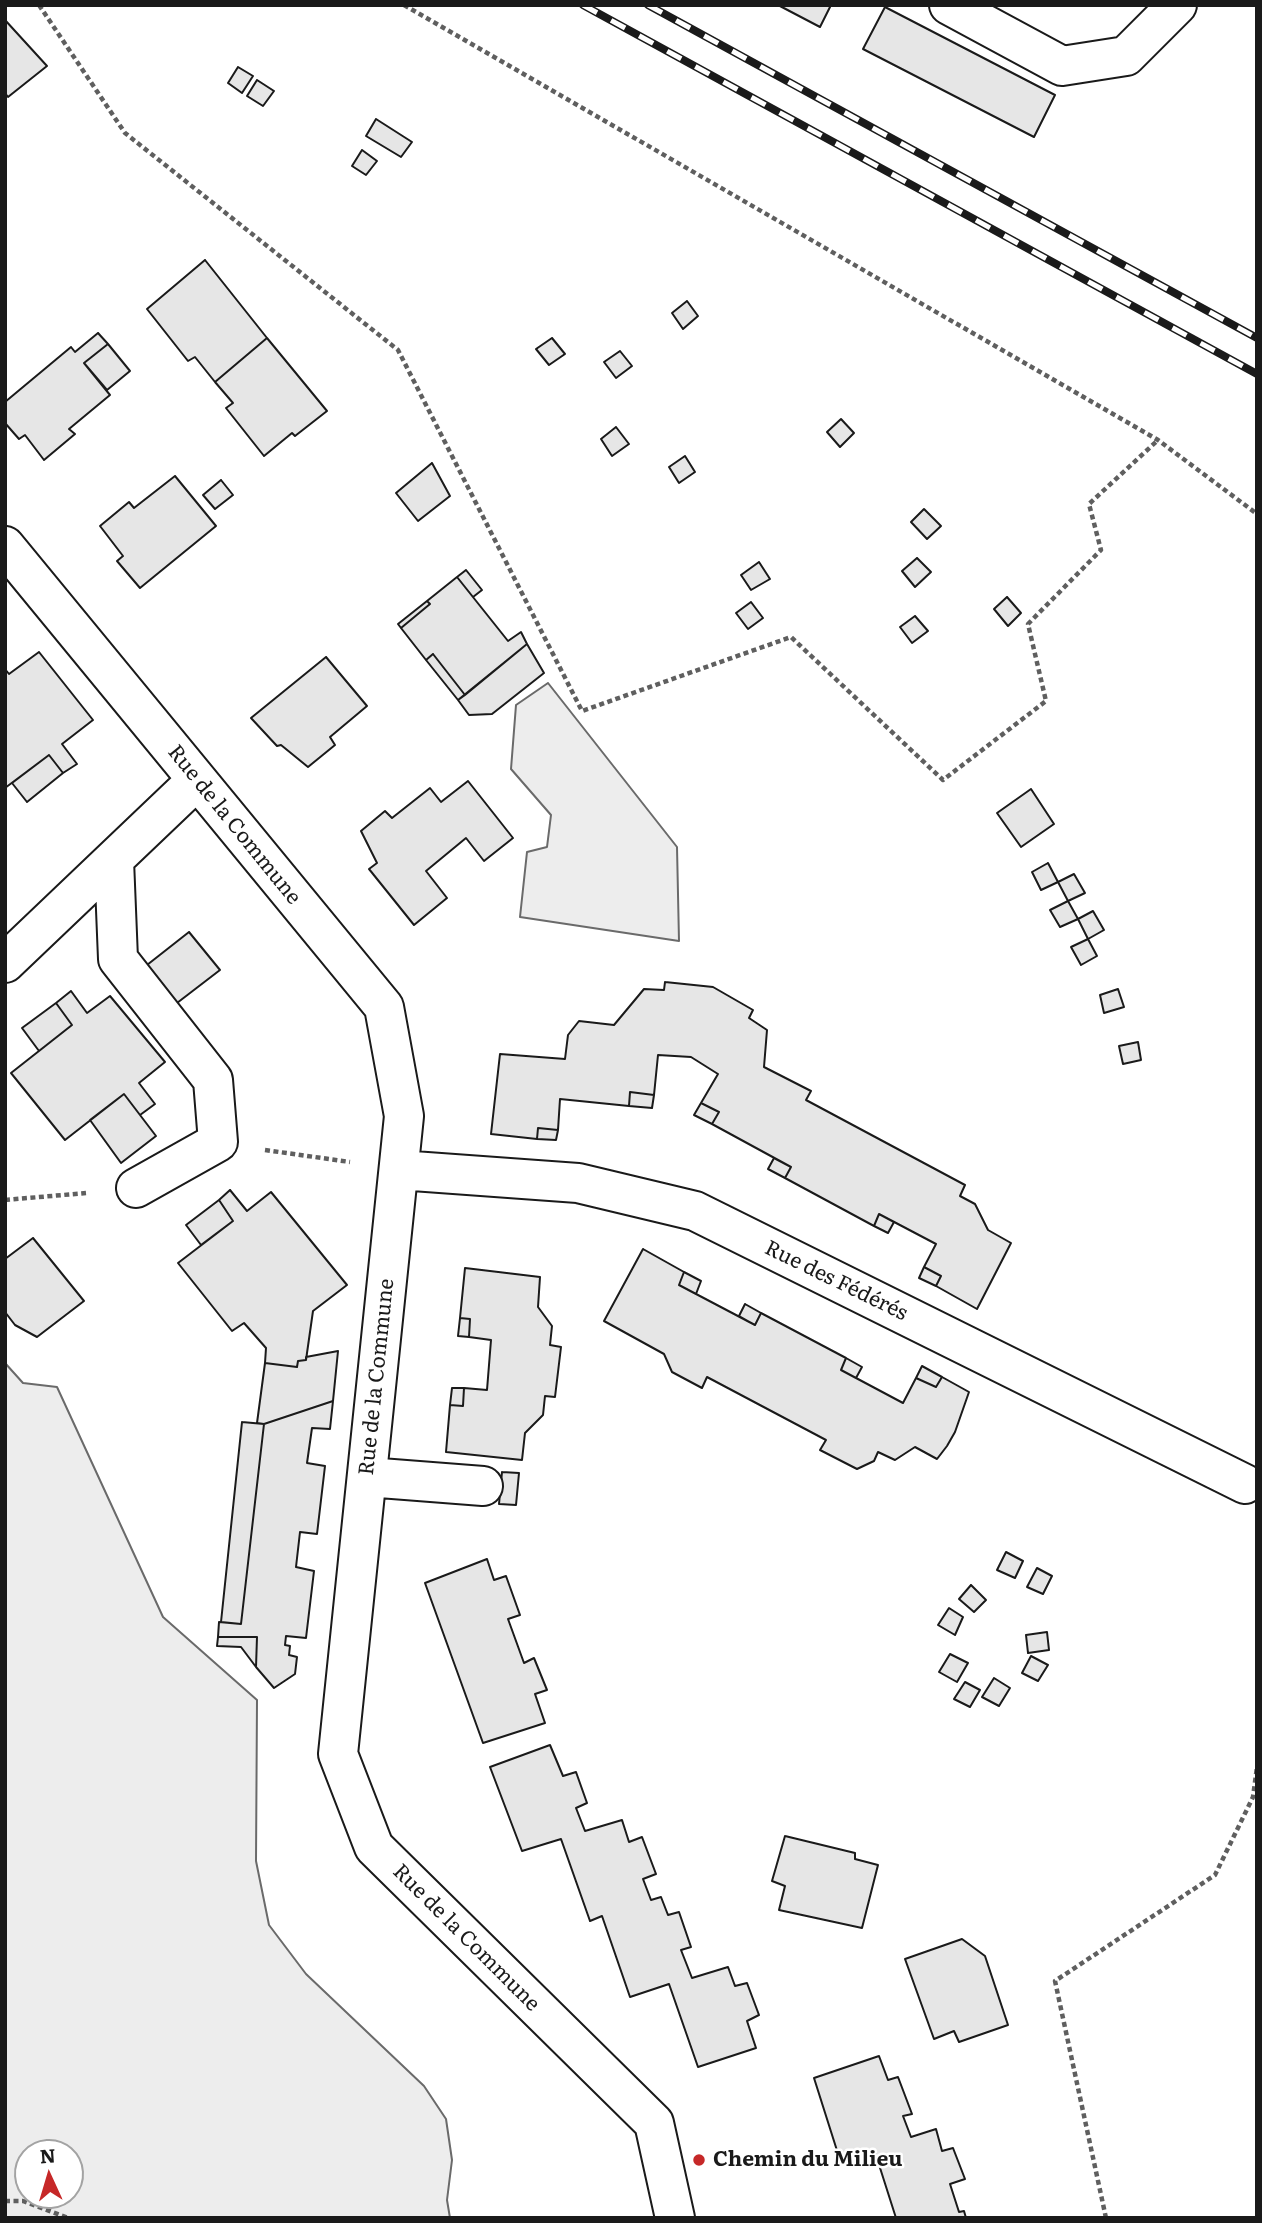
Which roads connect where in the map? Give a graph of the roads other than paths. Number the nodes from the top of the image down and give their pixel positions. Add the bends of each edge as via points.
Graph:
1 (949, 5) edge
2 (1177, 5) edge
3 (10, 560) edge
4 (197, 780) junction
5 (114, 860) junction
6 (5, 963) edge
7 (399, 1170) junction
8 (136, 1188) road end
9 (367, 1477) junction
10 (1245, 1484) dead end
11 (483, 1486) dead end
12 (675, 2218) edge

1 - 2 street via 1062,66 1126,56
3 - 4 street, Rue de la Commune
4 - 5 street
4 - 7 street, Rue de la Commune via 384,1007 404,1116
5 - 6 street
5 - 8 street via 118,958 213,1080 218,1143
7 - 9 street, Rue de la Commune
7 - 10 street, Rue des Fédérés via 578,1183 695,1211
9 - 11 street
9 - 12 street, Rue de la Commune via 338,1755 373,1847 654,2123

